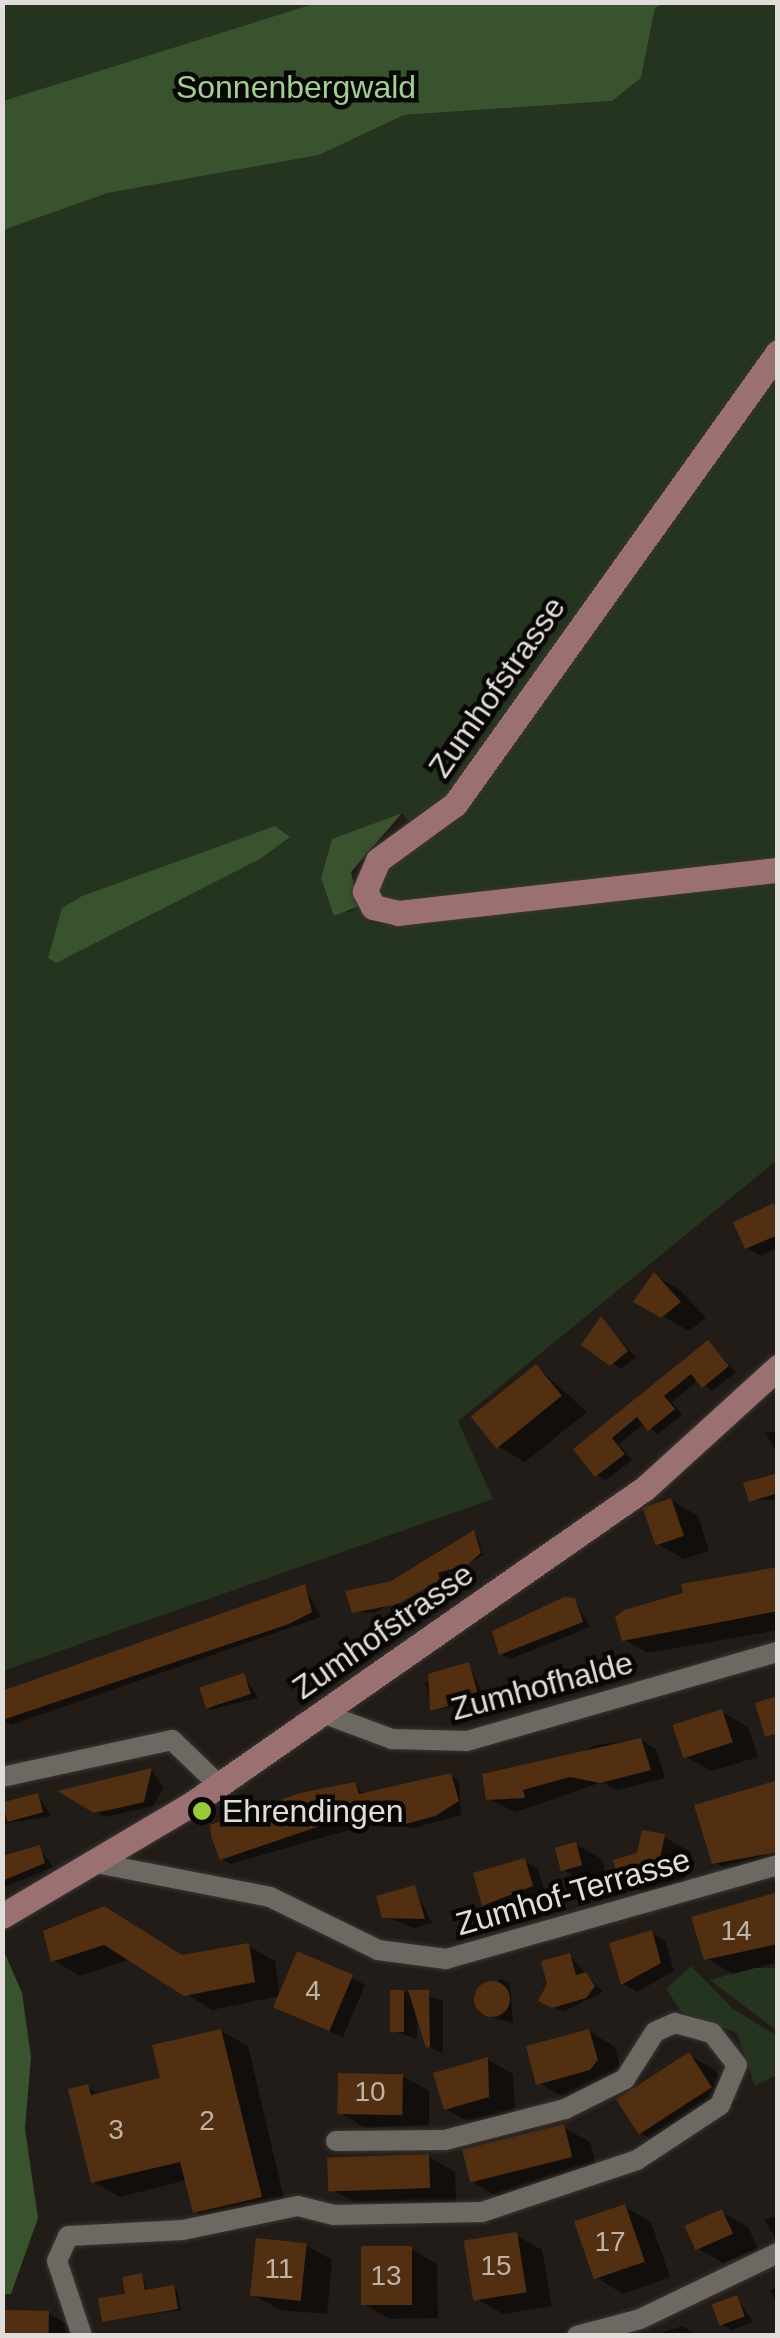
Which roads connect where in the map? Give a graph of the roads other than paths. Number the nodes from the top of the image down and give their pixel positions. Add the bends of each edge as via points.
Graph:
1 (778, 352) edge
2 (778, 870) edge
3 (778, 1367) edge
4 (778, 1652) edge
5 (322, 1714) junction
6 (2, 1777) edge
7 (219, 1785) junction
8 (101, 1864) junction
9 (778, 1865) edge
10 (2, 1916) edge
11 (336, 2141) dead end
12 (778, 2253) edge
13 (82, 2336) edge
14 (577, 2336) edge

1 - 2 street, Zumhofstrasse via 455,804 378,860 366,892 374,907 398,913
3 - 5 street, Zumhofstrasse via 645,1488
4 - 5 street, Zumhofhalde via 467,1741 392,1739
5 - 7 street, Zumhofstrasse
6 - 7 street via 172,1740
7 - 8 street, Zumhofstrasse
8 - 9 street, Zumhof-Terrasse via 270,1897 378,1950 446,1959
8 - 10 street, Zumhofstrasse
11 - 13 street via 445,2140 565,2109 624,2079 655,2032 675,2023 712,2033 737,2066 720,2105 637,2160 482,2212 333,2215 298,2206 183,2230 68,2236 57,2261
12 - 14 street via 640,2319

